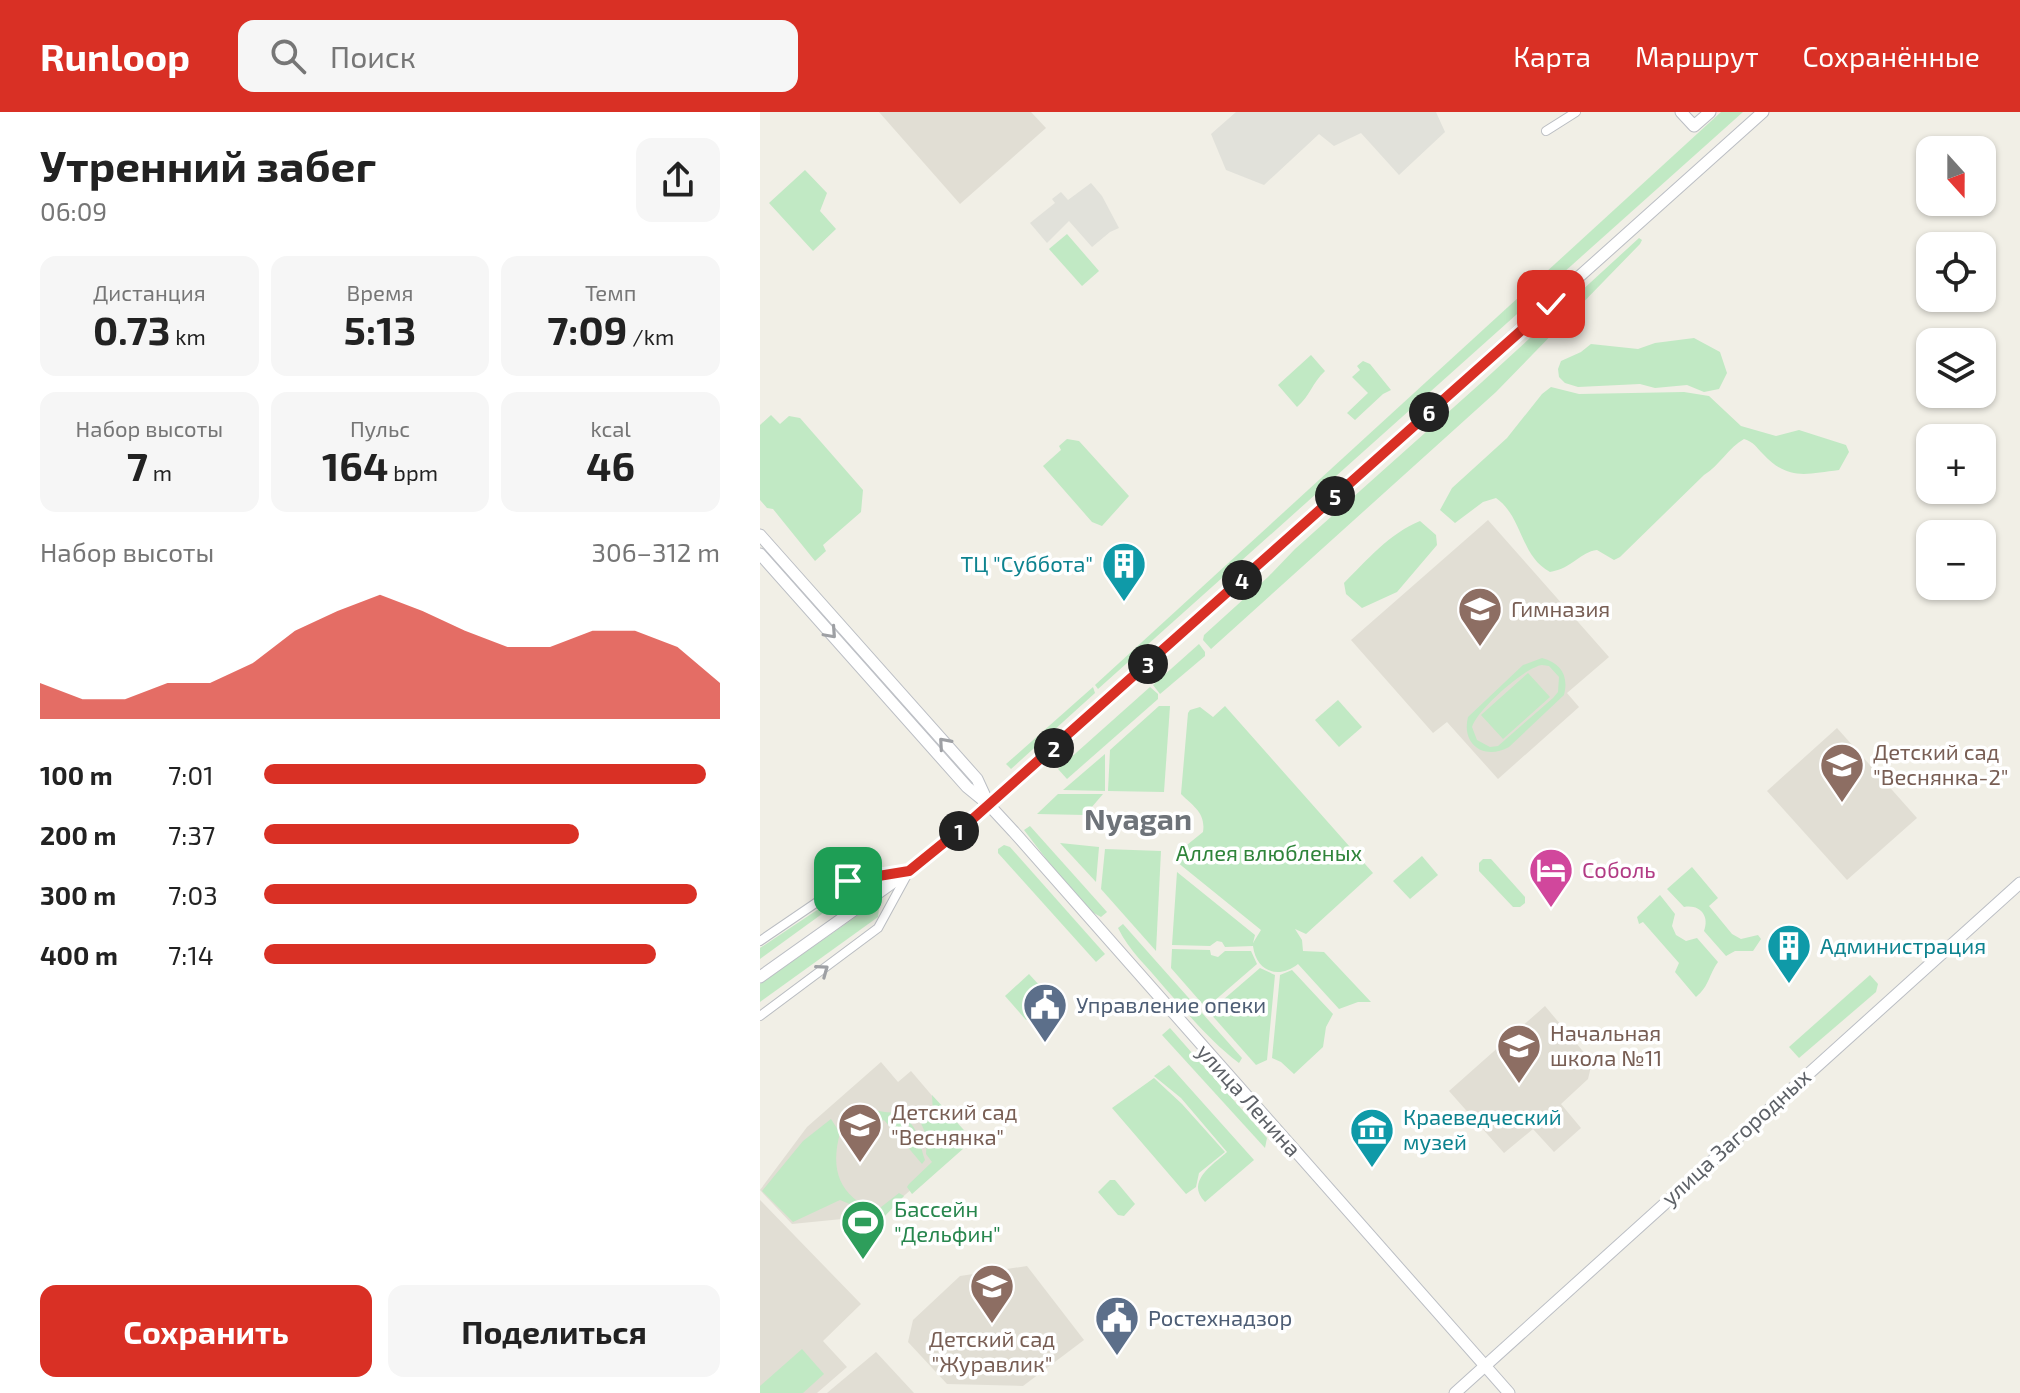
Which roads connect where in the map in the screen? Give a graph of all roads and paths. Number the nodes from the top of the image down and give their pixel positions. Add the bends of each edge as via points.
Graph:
1 (1576, 112) edge
2 (1681, 112) edge
3 (1710, 112) edge
4 (1763, 112) edge
5 (1546, 131) dead end
6 (760, 535) edge
7 (760, 554) edge
8 (818, 610) junction
9 (989, 805) junction
10 (909, 871) junction
11 (2020, 883) edge
12 (760, 941) edge
13 (760, 977) edge
14 (760, 1016) edge
15 (1485, 1366) junction
16 (1455, 1393) edge
17 (1509, 1393) edge

1 - 5 street
2 - 3 main road via 1694,126
4 - 9 main road
6 - 8 main road, улица Ленина
7 - 8 main road, улица Ленина
8 - 9 main road, улица Ленина via 977,779
9 - 10 main road
9 - 15 main road, улица Ленина
10 - 12 street via 848,881
10 - 13 main road
14 -> 10 street via 878,928
11 - 15 main road, улица Загородных
15 - 16 main road, улица Загородных
15 - 17 main road, улица Ленина

